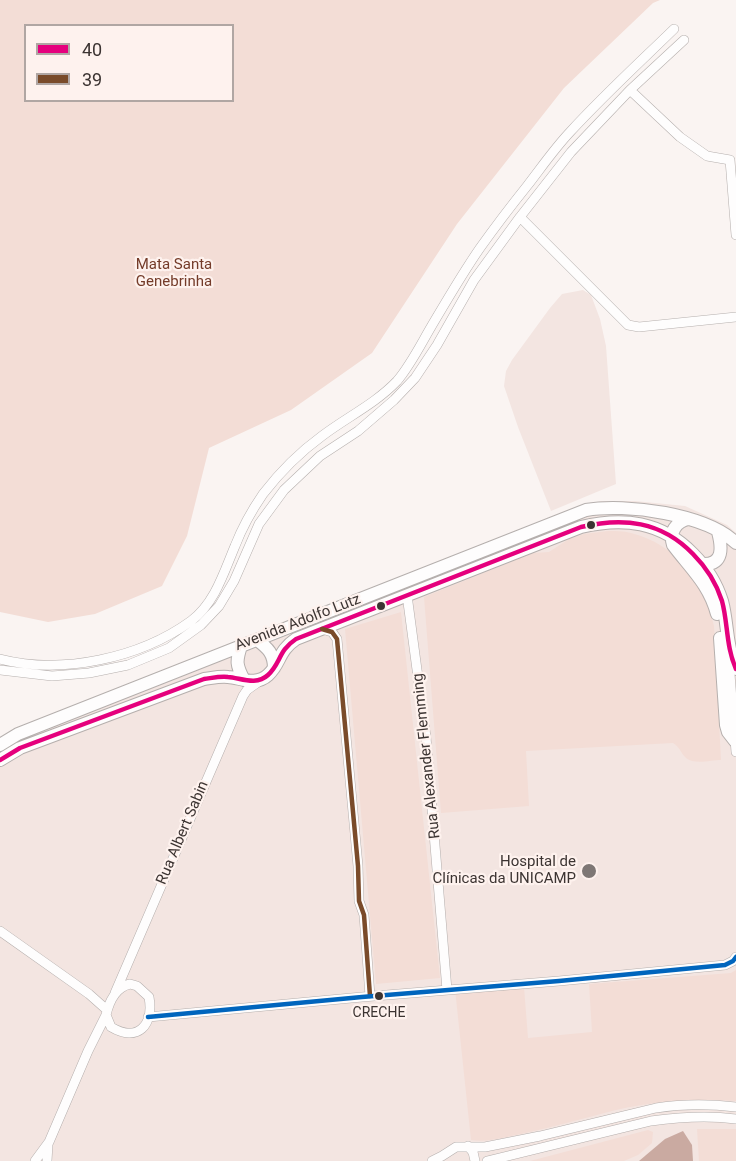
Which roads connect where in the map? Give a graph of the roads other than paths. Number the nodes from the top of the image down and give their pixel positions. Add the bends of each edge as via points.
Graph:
1 (674, 29) dead end
2 (684, 40) dead end
3 (630, 90) junction
4 (733, 159) edge
5 (520, 217) junction
6 (736, 235) edge
7 (736, 317) edge
8 (688, 519) junction
9 (718, 532) junction
10 (672, 536) junction
11 (736, 543) edge
12 (703, 564) junction
13 (407, 595) junction
14 (321, 629) junction
15 (257, 640) junction
16 (241, 646) junction
17 (728, 646) junction
18 (0, 659) edge
19 (274, 668) junction
20 (736, 669) edge
21 (0, 670) edge
22 (244, 680) junction
23 (261, 680) junction
24 (0, 745) edge
25 (735, 746) edge
26 (0, 760) edge
27 (0, 931) edge
28 (736, 957) edge
29 (127, 963) junction
30 (137, 986) junction
31 (447, 990) junction
32 (115, 993) junction
33 (370, 996) junction
34 (107, 1013) junction
35 (148, 1017) junction
36 (119, 1032) junction
37 (88, 1052) junction
38 (736, 1107) edge
39 (736, 1119) edge
40 (49, 1142) junction
41 (468, 1146) junction
42 (447, 1157) edge
43 (35, 1161) edge
44 (47, 1161) edge
45 (432, 1161) edge
46 (475, 1161) edge
47 (487, 1161) edge

1 - 18 street via 586,115 544,164 462,274 398,380 291,462 263,495 206,607 194,619 168,636 110,657 45,666
2 - 3 street
3 - 4 street via 680,137 707,156
3 - 5 street via 571,152
4 - 6 street
5 - 7 street via 628,325
5 - 21 street via 474,280 415,378 358,431 320,456 284,490 259,524 229,590 201,625 169,648 128,665 52,676
8 - 9 main road, Avenida Adolfo Lutz
8 - 10 main road via 676,524
8 - 15 main road, Avenida Adolfo Lutz via 643,509 586,510
9 - 11 main road, Avenida Adolfo Lutz
9 - 12 main road via 720,555 715,563
10 - 12 main road, Avenida Adolfo Lutz
10 - 13 main road, Avenida Adolfo Lutz via 641,524 610,522 581,527
10 - 25 main road via 673,545 705,584 715,608 726,725
12 - 17 main road, Avenida Adolfo Lutz via 723,604
13 - 14 main road, Avenida Adolfo Lutz
13 - 31 street, Rua Alexander Flemming via 426,736
14 - 19 main road, Avenida Adolfo Lutz via 287,645
14 - 33 street via 332,632 337,639
15 - 16 main road, Avenida Adolfo Lutz
15 - 19 main road via 270,651
16 - 22 main road via 236,663
16 - 24 main road, Avenida Adolfo Lutz via 18,734
17 - 20 main road, Avenida Adolfo Lutz
17 - 25 street
19 - 23 main road, Avenida Adolfo Lutz
22 - 23 main road
22 - 26 main road via 227,676 204,679 20,748
23 - 29 street, Rua Albert Sabin via 243,696
27 - 34 street via 89,994
28 - 31 street via 725,965
29 - 30 street
29 - 32 street, Rua Albert Sabin
30 - 32 street via 130,984
30 - 35 street via 149,997
31 - 33 street
32 - 34 street
33 - 35 street
34 - 36 street via 111,1027
34 - 37 street
35 - 36 street via 132,1034
36 - 37 street via 102,1035
37 - 40 street
38 - 41 street via 656,1108 540,1136 485,1147
39 - 47 street via 691,1117 651,1121
40 - 43 street
40 - 44 street
41 - 42 street via 456,1147
41 - 46 street
42 - 45 street

